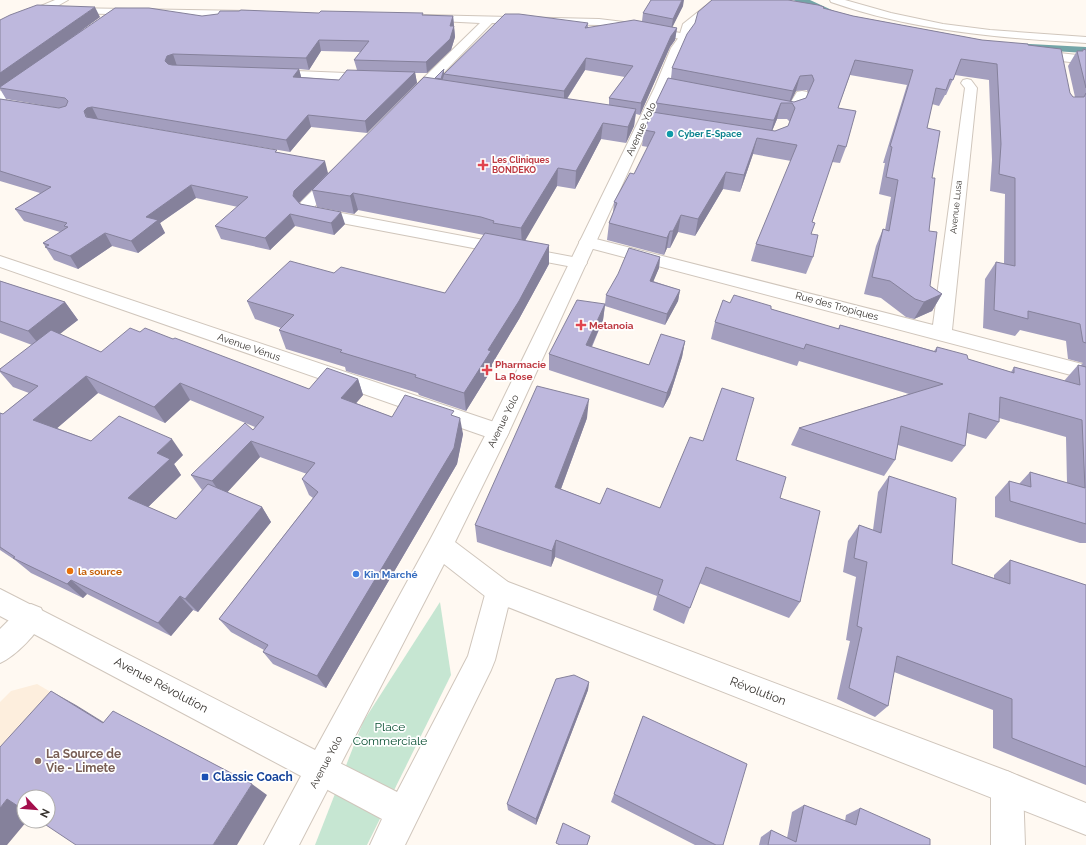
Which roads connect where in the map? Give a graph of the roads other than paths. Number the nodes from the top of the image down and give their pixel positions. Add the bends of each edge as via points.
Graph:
1 (63, 0) edge
2 (715, 0) edge
3 (835, 0) edge
4 (203, 2) dead end
5 (423, 6) dead end
6 (41, 11) junction
7 (118, 12) junction
8 (180, 13) junction
9 (259, 14) edge
10 (490, 19) junction
11 (105, 21) edge
12 (2, 26) edge
13 (685, 37) junction
14 (1086, 40) edge
15 (1021, 53) edge
16 (1059, 57) junction
17 (1086, 60) edge
18 (37, 70) edge
19 (1062, 72) edge
20 (256, 74) edge
21 (382, 78) edge
22 (967, 83) dead end
23 (802, 94) dead end
24 (2, 102) edge
25 (401, 108) edge
26 (767, 108) edge
27 (328, 164) dead end
28 (588, 242) junction
29 (0, 261) edge
30 (578, 263) junction
31 (942, 334) junction
32 (1086, 372) edge
33 (498, 432) junction
34 (440, 546) junction
35 (499, 591) junction
36 (0, 602) edge
37 (31, 617) junction
38 (0, 649) edge
39 (322, 770) junction
40 (1007, 787) junction
41 (404, 813) junction
42 (1086, 819) edge
43 (281, 845) edge
44 (387, 845) edge
45 (1008, 845) edge

1 - 6 street
2 - 13 street, Avenue Yolo via 689,24
3 - 14 street via 884,16 943,27
4 - 8 street
5 - 10 street via 416,18
6 - 7 street
6 - 12 street
7 - 8 street
7 - 11 street
8 - 9 street
10 - 13 street via 599,22
10 - 25 street
13 - 28 street, Avenue Yolo via 677,48 669,88 644,122
15 - 16 street
16 - 17 street
16 - 19 street
18 - 24 street
20 - 21 street
22 - 31 street, Avenue Lusa via 971,88
23 - 26 street via 795,110 790,112
27 - 30 street via 344,167 307,204 306,208 310,212
28 - 30 street, Avenue Yolo
28 - 31 street, Rue des Tropiques
29 - 33 street, Avenue Vénus
30 - 33 street, Avenue Yolo
31 - 32 street, Rue des Tropiques
33 - 34 street, Avenue Yolo
34 - 35 street, Révolution
34 - 39 street, Avenue Yolo
35 - 40 street, Révolution
35 - 41 street via 481,660
36 - 37 street, Avenue Révolution
37 - 38 street
37 - 39 street, Avenue Révolution
39 - 41 street, Avenue Révolution
39 - 43 street, Avenue Yolo
40 - 42 street, Révolution
40 - 45 street
41 - 44 street

